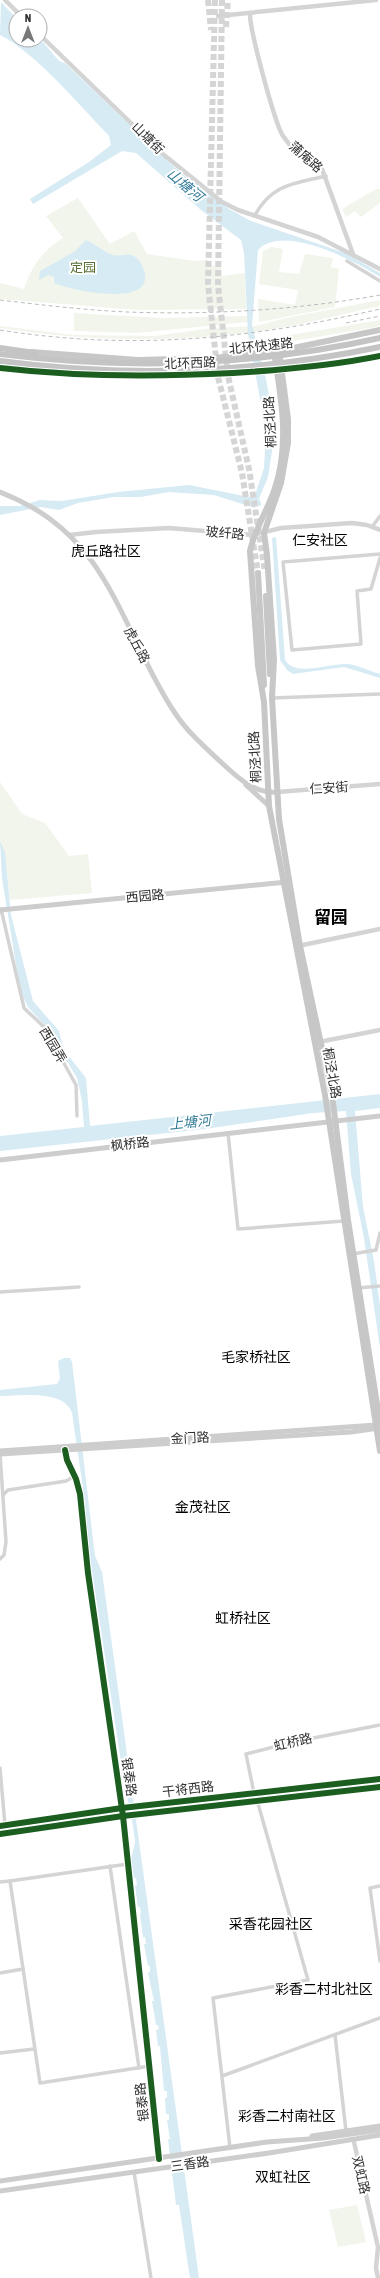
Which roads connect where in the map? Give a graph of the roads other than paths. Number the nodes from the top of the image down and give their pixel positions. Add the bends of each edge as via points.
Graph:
1 (4, 0) edge
2 (376, 0) edge
3 (12, 8) edge
4 (250, 13) junction
5 (218, 16) dead end
6 (48, 43) edge
7 (326, 176) junction
8 (255, 216) junction
9 (353, 254) junction
10 (347, 261) dead end
11 (380, 268) edge
12 (380, 281) edge
13 (380, 330) edge
14 (380, 338) edge
15 (380, 346) edge
16 (0, 347) edge
17 (277, 352) junction
18 (35, 353) joint
19 (0, 354) edge
20 (380, 356) edge
21 (125, 359) junction
22 (0, 361) edge
23 (0, 368) edge
24 (279, 371) junction
25 (125, 376) junction
26 (0, 492) edge
27 (380, 516) edge
28 (372, 527) junction
29 (380, 530) edge
30 (264, 533) junction
31 (69, 535) junction
32 (253, 535) junction
33 (380, 554) edge
34 (380, 558) edge
35 (380, 694) edge
36 (272, 698) junction
37 (264, 700) junction
38 (237, 776) junction
39 (380, 784) edge
40 (277, 792) junction
41 (268, 793) junction
42 (269, 806) junction
43 (287, 882) junction
44 (3, 909) edge
45 (380, 929) edge
46 (298, 946) junction
47 (380, 1030) edge
48 (317, 1043) junction
49 (77, 1116) dead end
50 (380, 1116) edge
51 (332, 1121) junction
52 (228, 1133) junction
53 (0, 1160) edge
54 (344, 1221) junction
55 (380, 1233) edge
56 (351, 1254) junction
57 (380, 1286) edge
58 (79, 1288) dead end
59 (358, 1288) junction
60 (0, 1292) edge
61 (378, 1426) edge
62 (74, 1447) junction
63 (0, 1450) edge
64 (65, 1450) junction
65 (380, 1451) edge
66 (0, 1454) edge
67 (75, 1476) junction
68 (3, 1495) junction
69 (0, 1559) edge
70 (380, 1725) edge
71 (0, 1768) edge
72 (380, 1779) edge
73 (380, 1787) edge
74 (254, 1792) junction
75 (257, 1800) junction
76 (125, 1808) junction
77 (126, 1816) junction
78 (2, 1826) edge
79 (0, 1834) edge
80 (128, 1864) junction
81 (110, 1866) junction
82 (10, 1881) junction
83 (0, 1882) edge
84 (380, 1886) edge
85 (380, 1961) edge
86 (23, 1969) junction
87 (0, 1973) edge
88 (380, 2018) edge
89 (335, 2035) junction
90 (34, 2049) junction
91 (0, 2053) edge
92 (150, 2066) junction
93 (139, 2068) junction
94 (222, 2076) junction
95 (380, 2126) edge
96 (380, 2130) edge
97 (346, 2131) junction
98 (380, 2135) edge
99 (380, 2138) edge
100 (323, 2140) junction
101 (268, 2142) junction
102 (354, 2142) junction
103 (230, 2148) junction
104 (268, 2153) junction
105 (186, 2154) junction
106 (162, 2158) junction
107 (187, 2164) junction
108 (134, 2172) junction
109 (0, 2181) edge
110 (0, 2191) edge
111 (151, 2278) edge
112 (378, 2278) edge

1 - 3 street
2 - 4 street
4 - 5 street
4 - 7 street, 蒲庵路 via 262,67 282,134 299,155 322,168
6 - 8 street, 山塘街 via 179,168 222,202
7 - 8 street via 280,188 263,202
7 - 9 street, 蒲庵路
8 - 9 street, 山塘街 via 302,230
9 - 11 street, 山塘街
10 - 12 street
13 - 17 main road, 北环西路
14 - 19 highway, 北环快速路, bridge via 308,352 201,363 103,363
15 - 22 highway, 北环快速路, bridge via 281,364 201,370 102,370
16 - 18 highway
17 - 21 main road, 北环西路 via 176,360
17 - 24 main road, 桐泾北路
18 - 21 main road, 北环西路
20 - 24 main road, 北环西路
21 - 25 main road
23 - 25 main road, 北环西路 via 67,375
24 - 25 main road, 北环西路
24 - 30 main road, 桐泾北路 via 288,419 287,452 281,483
24 - 32 main road, 桐泾北路 via 284,431 282,460 272,497
26 - 31 main road, 虎丘路 via 42,512
27 - 28 street
28 - 29 street, 玻纤路
28 - 30 street, 玻纤路 via 352,523 281,528
30 - 32 street, 玻纤路
30 - 36 main road, 桐泾北路 via 274,660
31 - 32 street, 玻纤路 via 170,528
31 - 38 main road, 虎丘路 via 101,576 176,714 191,734
32 - 37 main road, 桐泾北路 via 250,550 258,666
33 - 34 street via 284,562 292,650 361,644 357,591 371,589
35 - 36 street
36 - 37 main road, 桐泾北路 via 261,572
36 - 40 main road, 桐泾北路
37 - 41 main road, 桐泾北路
38 - 41 main road, 虎丘路
38 - 42 main road
39 - 40 street, 仁安街
40 - 41 main road
40 - 43 main road, 桐泾北路
41 - 42 main road, 桐泾北路
42 - 43 main road, 桐泾北路
43 - 44 main road, 西园路
43 - 46 main road, 桐泾北路
44 - 49 street, 西园弄 via 24,1008 44,1028 76,1085
45 - 46 street
46 - 48 main road, 桐泾北路
47 - 48 street
48 - 51 main road, 桐泾北路
50 - 51 main road, 枫桥路
51 - 52 main road, 枫桥路
51 - 54 main road, 桐泾北路
51 - 56 main road, 桐泾北路
52 - 53 main road, 枫桥路
52 - 54 street via 238,1229
54 - 56 main road, 桐泾北路
55 - 56 street via 376,1241 376,1250
56 - 59 main road, 桐泾北路
56 - 61 main road, 桐泾北路
57 - 59 street
58 - 60 street
59 - 61 main road, 桐泾北路
61 - 62 main road, 金门路
61 - 65 main road, 桐泾北路
62 - 63 main road, 金门路
62 - 64 main road, 金门路
64 - 66 main road, 金门路
64 - 67 street, 银泰路
66 - 68 street
67 - 68 street via 66,1481 8,1490
67 - 76 street, 银泰路 via 80,1494 88,1573
68 - 69 street via 6,1542 4,1554
70 - 74 street, 虹桥路 via 246,1754
71 - 78 street
72 - 74 main road, 干将西路
73 - 75 main road, 干将西路
74 - 76 main road, 干将西路
75 - 77 main road, 干将西路
75 - 94 street via 308,1980 213,1998
76 - 77 street, 银泰路
76 - 78 main road, 干将西路
77 - 79 main road, 干将西路
77 - 80 street, 银泰路
80 - 81 street
80 - 92 street, 银泰路
81 - 82 street
81 - 93 street
82 - 83 street
82 - 86 street
84 - 85 street via 370,1888
86 - 87 street
86 - 90 street
88 - 89 street
89 - 94 street
89 - 97 street
90 - 91 street
90 - 93 street via 40,2083
92 - 93 street
92 - 106 street, 银泰路
94 - 103 street
95 - 97 main road
96 - 100 main road, 三香路
97 - 101 main road
98 - 100 main road, 三香路
99 - 102 main road
100 - 101 main road, 三香路
100 - 104 main road, 三香路
101 - 103 main road, 三香路
102 - 104 main road
102 - 112 street, 双虹路 via 378,2247
103 - 105 main road, 三香路
104 - 107 main road, 三香路
105 - 106 main road, 三香路
105 - 107 main road
106 - 109 main road, 三香路
107 - 108 main road, 三香路
108 - 110 main road, 三香路
108 - 111 street

